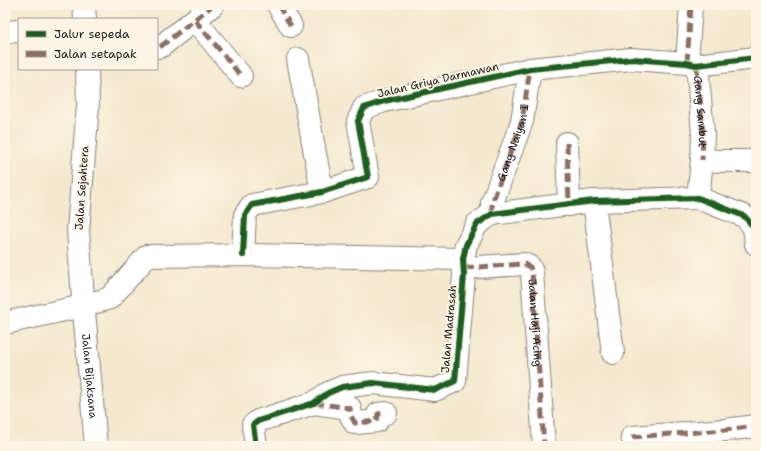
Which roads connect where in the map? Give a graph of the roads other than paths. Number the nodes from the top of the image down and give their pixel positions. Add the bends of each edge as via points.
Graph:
1 (84, 5) edge
2 (213, 5) edge
3 (278, 5) edge
4 (692, 5) edge
5 (85, 18) edge
6 (195, 20) junction
7 (291, 26) dead end
8 (18, 31) edge
9 (5, 32) edge
10 (160, 47) dead end
11 (756, 58) edge
12 (298, 59) dead end
13 (691, 64) junction
14 (530, 69) junction
15 (87, 70) edge
16 (241, 76) dead end
17 (567, 143) dead end
18 (702, 160) junction
19 (756, 161) edge
20 (322, 192) junction
21 (698, 198) junction
22 (594, 201) junction
23 (569, 205) junction
24 (492, 214) junction
25 (756, 244) edge
26 (243, 255) junction
27 (464, 264) junction
28 (84, 306) junction
29 (5, 323) edge
30 (613, 354) dead end
31 (314, 403) junction
32 (386, 413) dead end
33 (756, 426) edge
34 (632, 436) dead end
35 (96, 446) edge
36 (256, 446) edge
37 (544, 446) edge

1 - 5 street
2 - 6 street
3 - 7 street
4 - 13 street, Gang Sambut
6 - 10 street
6 - 16 street
8 - 9 street
11 - 13 street, Jalan Griya Darmawan
12 - 20 street
13 - 14 street, Jalan Griya Darmawan via 632,59
13 - 18 street, Gang Sambut via 698,75 703,134
14 - 20 street, Jalan Griya Darmawan via 384,101 364,108 358,120 368,177
14 - 24 street, Gang Naiyan I via 522,121 492,203
15 - 28 street, Jalan Sejahtera via 88,106 78,231
17 - 23 street
18 - 19 street
18 - 21 street, Gang Sambut
20 - 26 street, Jalan Griya Darmawan via 252,205 245,215
21 - 22 street
21 - 25 street via 744,216 754,227
22 - 23 street
22 - 30 street
23 - 24 street
24 - 27 street via 477,224 466,245
26 - 27 street
26 - 28 street via 147,256 110,298
27 - 31 street, Jalan Madrasah via 455,381 436,390 373,383 342,387
27 - 37 street, Jalan Haji Acing via 524,264 530,267
28 - 29 street
28 - 35 street, Jalan Bijaksana
31 - 32 street via 350,408 355,423 377,420 378,414
31 - 36 street, Jalan Madrasah via 258,421 254,425
33 - 34 street

